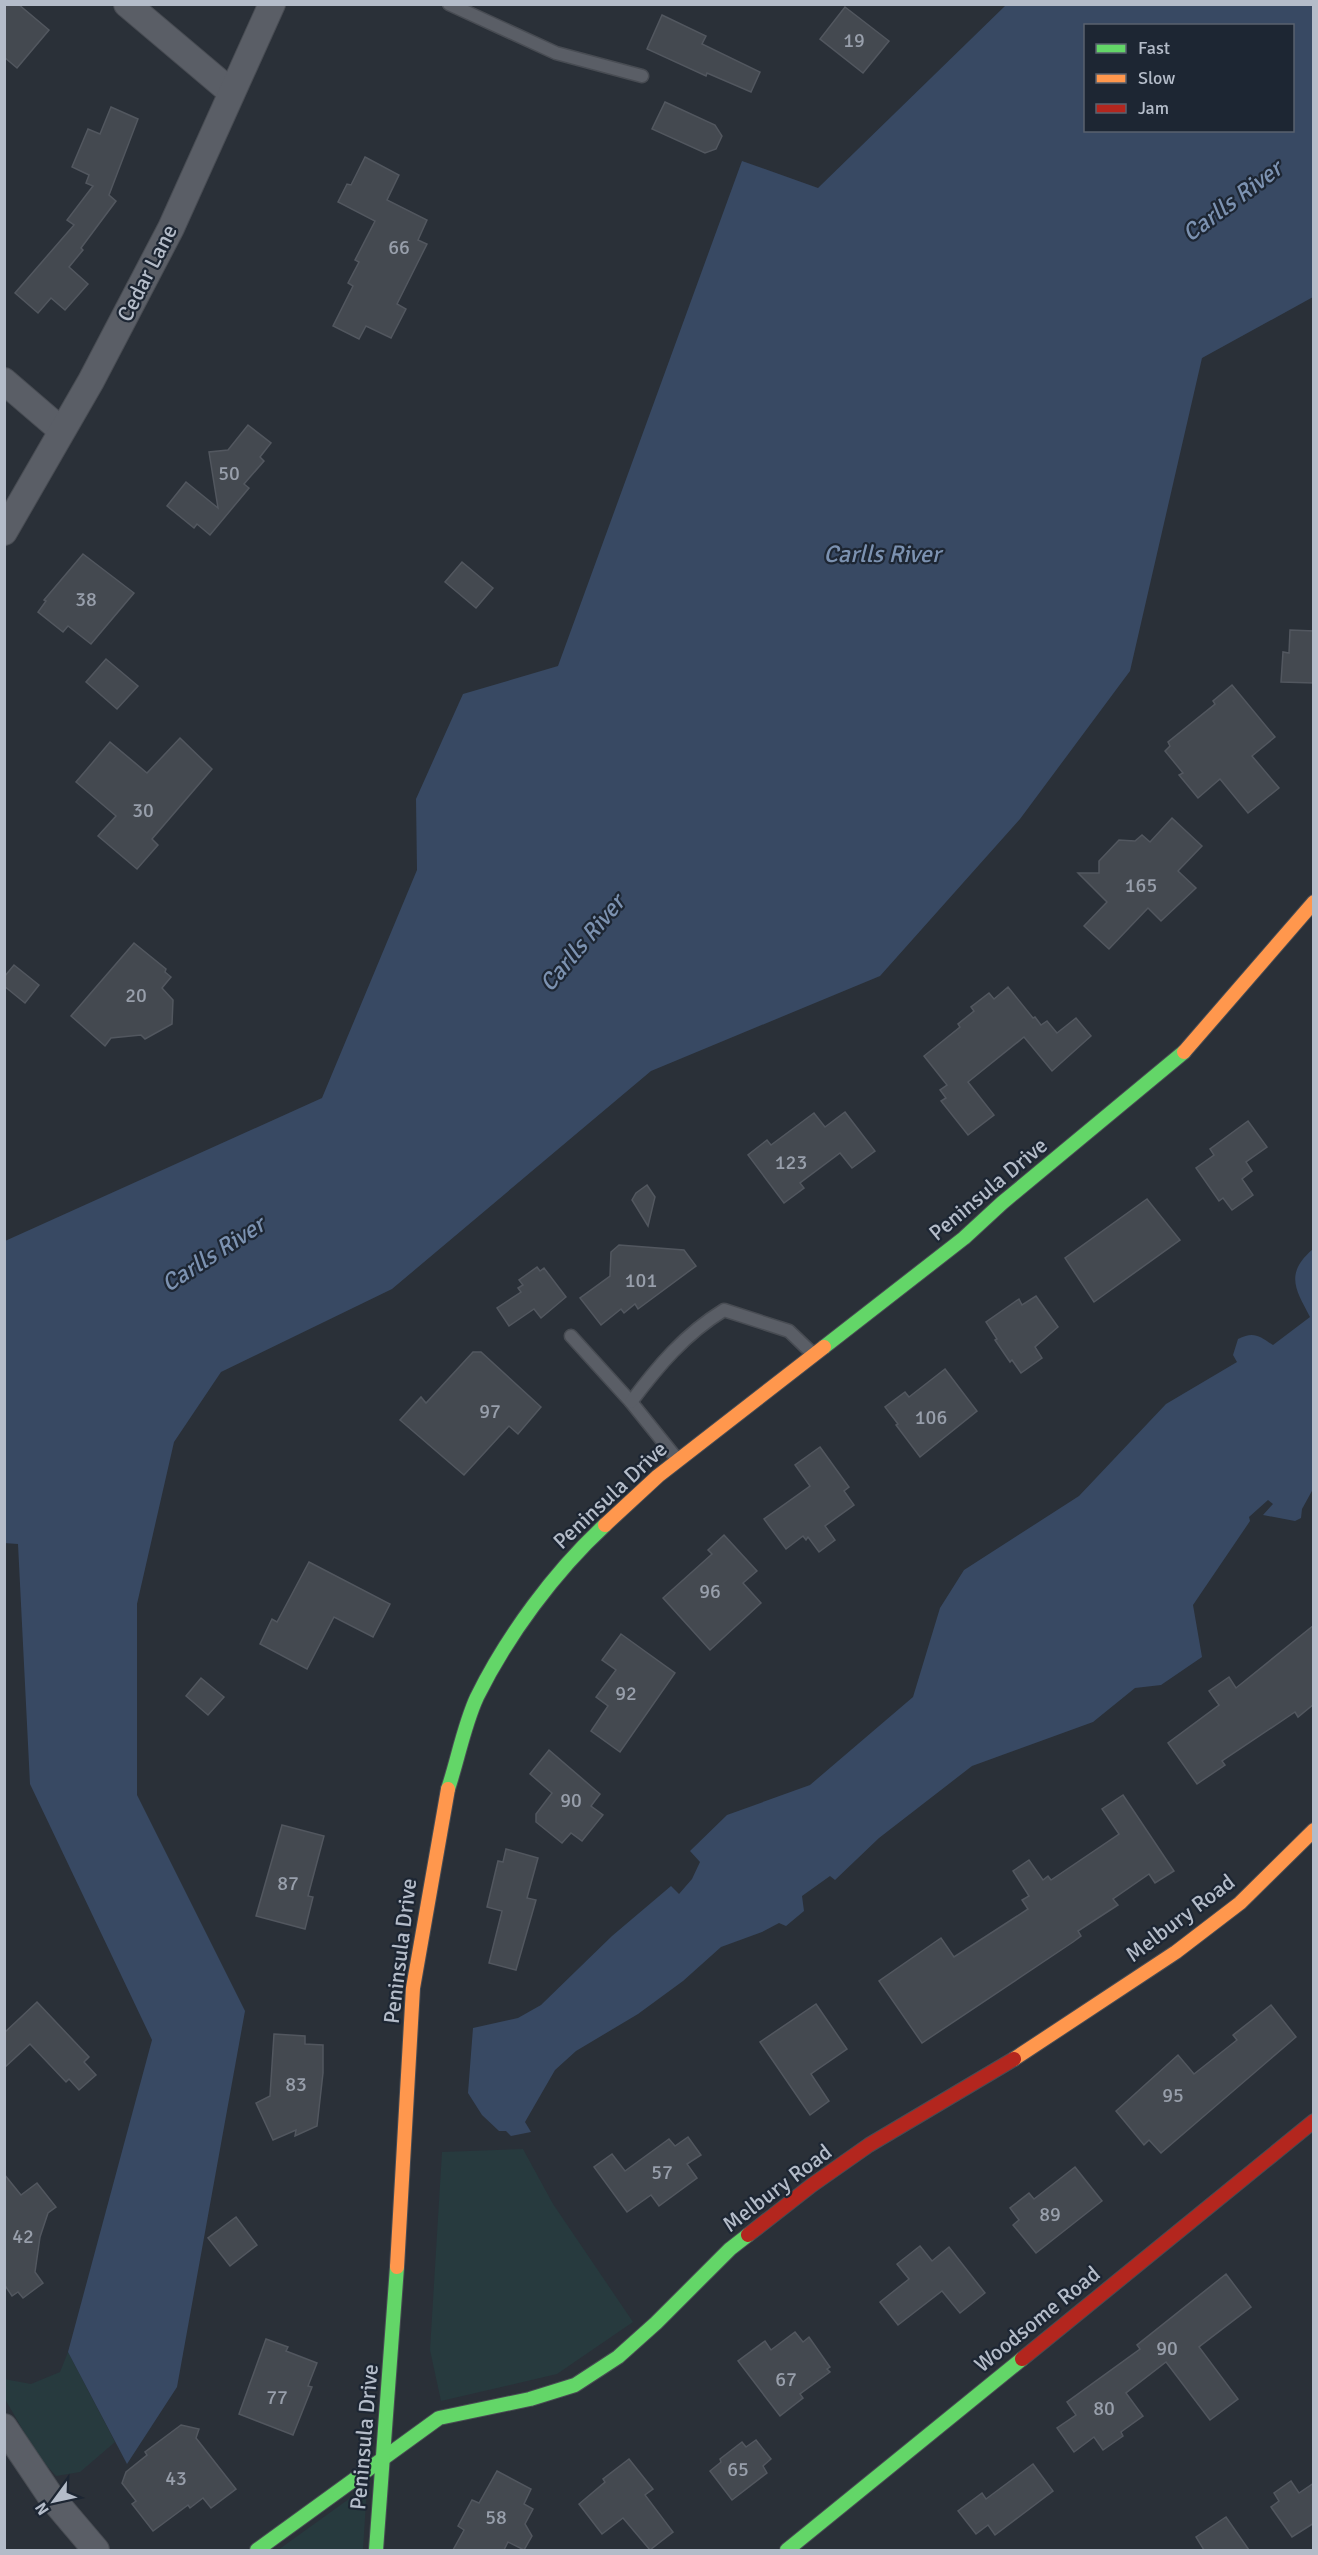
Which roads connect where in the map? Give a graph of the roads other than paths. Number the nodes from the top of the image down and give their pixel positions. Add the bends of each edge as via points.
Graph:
1 (128, 4) edge
2 (272, 4) edge
3 (450, 4) edge
4 (642, 76) dead end
5 (231, 92) junction
6 (4, 381) edge
7 (61, 430) junction
8 (4, 531) edge
9 (1314, 902) edge
10 (571, 1336) dead end
11 (813, 1354) junction
12 (631, 1402) junction
13 (678, 1460) junction
14 (1314, 1830) edge
15 (1314, 2121) edge
16 (4, 2427) edge
17 (382, 2459) junction
18 (96, 2550) edge
19 (257, 2550) edge
20 (376, 2550) edge
21 (787, 2550) edge

1 - 5 street
2 - 5 street, Cedar Lane
3 - 4 lane via 556,53
5 - 7 street, Cedar Lane via 171,228
6 - 7 street
7 - 8 street, Cedar Lane
9 - 11 street, Peninsula Drive via 1179,1058 964,1238
10 - 12 lane
11 - 12 lane via 789,1330 724,1310 698,1326 660,1364
11 - 13 street, Peninsula Drive
12 - 13 lane
13 - 17 street, Peninsula Drive via 577,1551 522,1621 477,1698 447,1791 413,1988 395,2309
14 - 17 street, Melbury Road via 1240,1903 1176,1952 1032,2048 869,2145 812,2185 730,2249 618,2357 575,2385 439,2418
15 - 21 street, Woodsome Road
16 - 18 street via 51,2497
17 - 19 street, Melbury Road
17 - 20 street, Peninsula Drive

